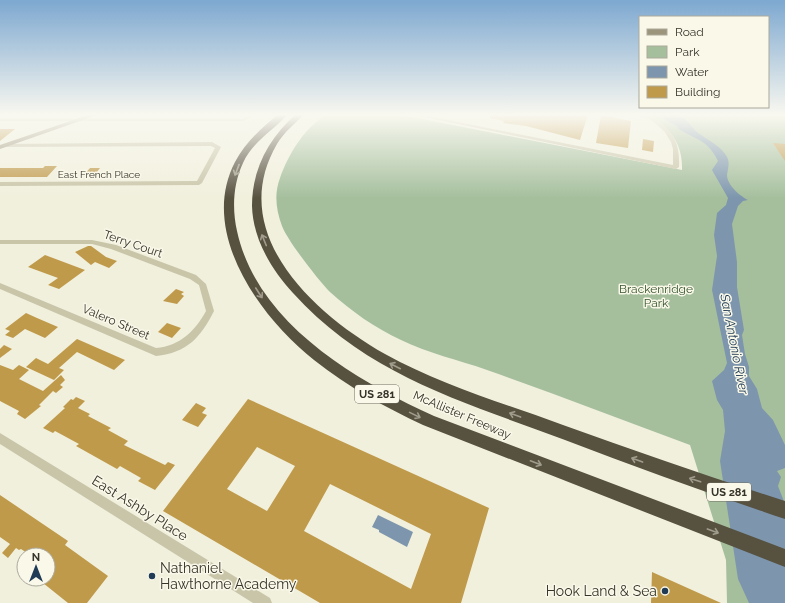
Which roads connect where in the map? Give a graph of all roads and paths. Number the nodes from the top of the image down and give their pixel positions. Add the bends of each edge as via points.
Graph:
1 (14, 142) edge
2 (252, 142) edge
3 (273, 142) edge
4 (552, 142) edge
5 (674, 142) edge
6 (2, 146) edge
7 (0, 184) edge
8 (0, 242) edge
9 (0, 286) edge
10 (210, 311) joint
11 (0, 438) edge
12 (785, 510) edge
13 (785, 558) edge
14 (265, 603) edge

1 - 6 main road
2 -> 13 highway, McAllister Freeway / US 281 via 235,171 231,190 230,216 235,245 246,272 268,306 303,343 358,383 415,415
12 -> 3 highway, McAllister Freeway / US 281 via 674,473 436,385 392,366 332,326 283,275 260,231 257,218 257,183 262,164
4 - 5 street via 676,167
6 - 7 street, East French Place via 218,147 199,183
8 - 10 street, Terry Court via 84,241 113,247 194,277 202,284
9 - 10 street, Valero Street via 156,352 174,351 182,346 203,324
11 - 14 street, East Ashby Place

